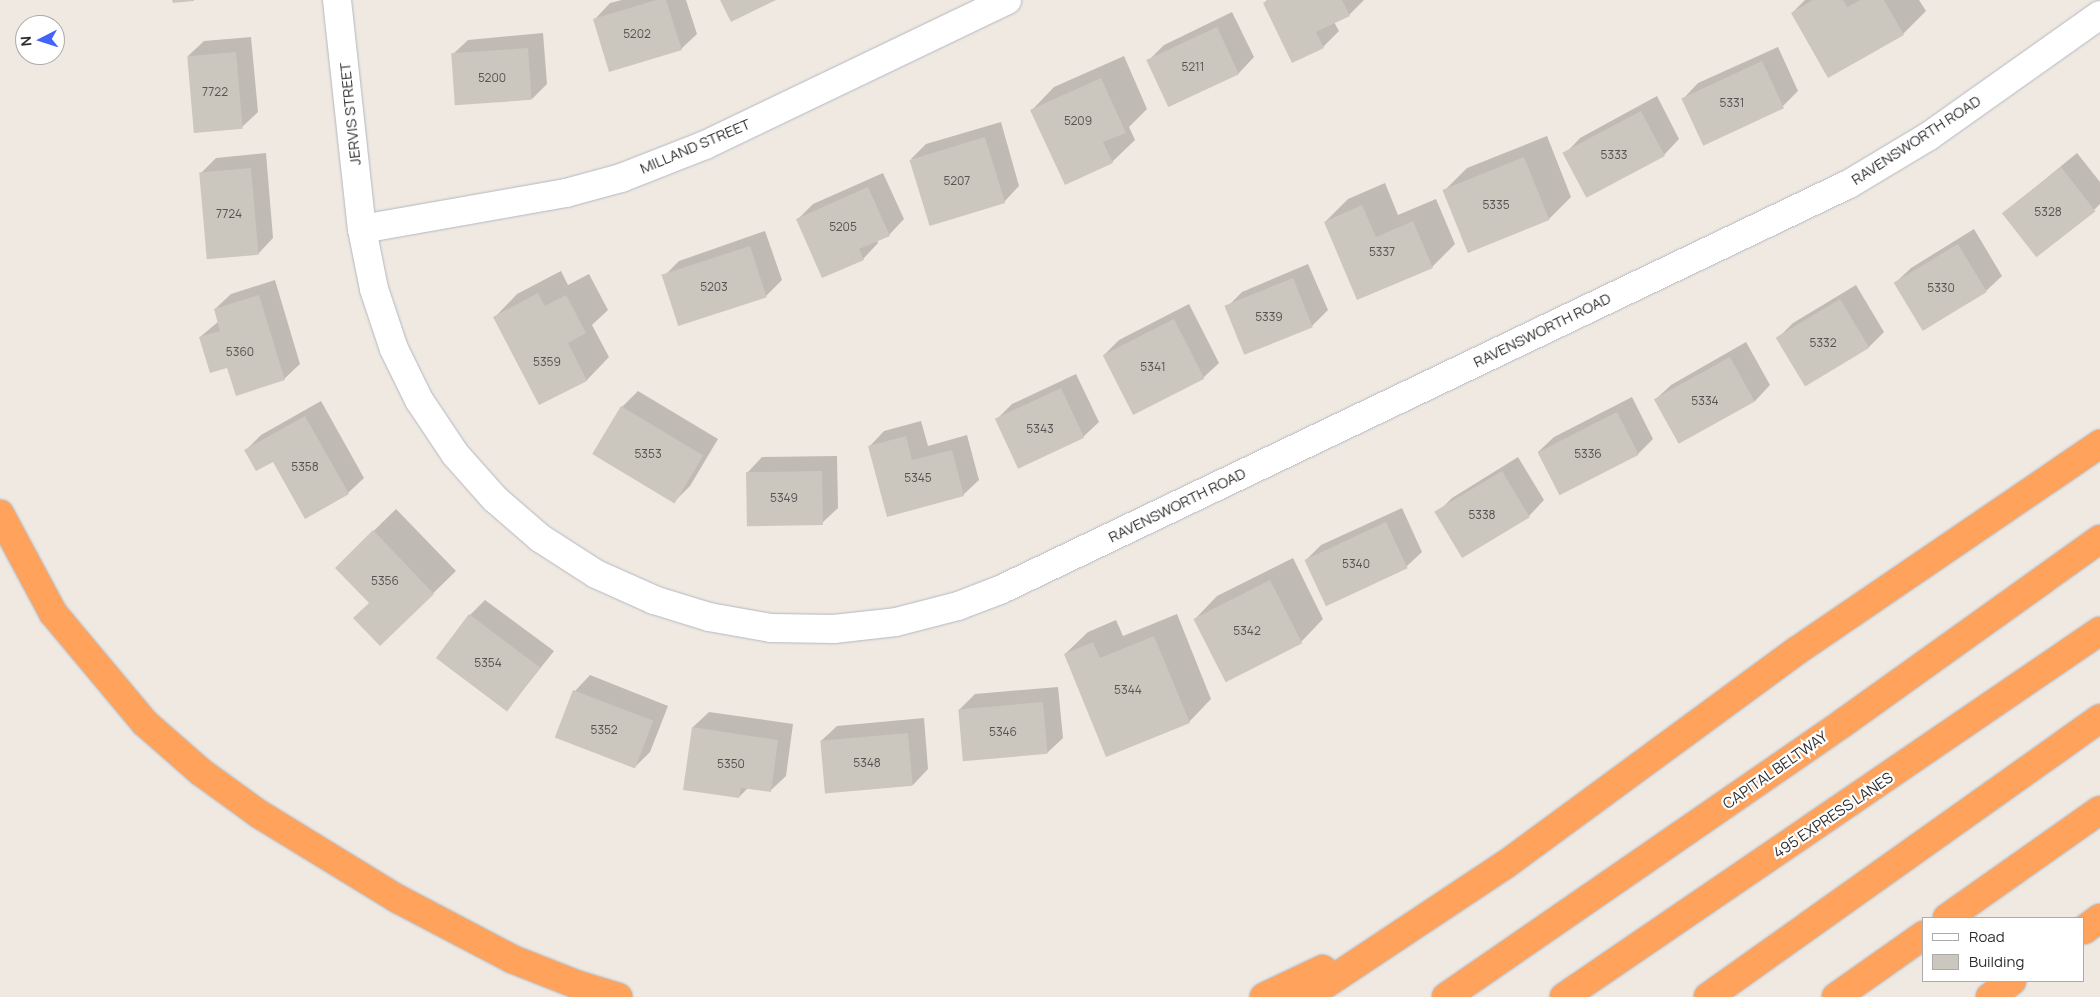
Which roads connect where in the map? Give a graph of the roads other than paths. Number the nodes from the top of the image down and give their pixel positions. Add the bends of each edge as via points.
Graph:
1 (337, 0) edge
2 (1007, 0) edge
3 (2100, 15) edge
4 (362, 229) junction
5 (2100, 444) edge
6 (0, 514) edge
7 (2100, 539) edge
8 (2100, 631) edge
9 (2100, 718) edge
10 (2100, 810) edge
11 (1504, 865) junction
12 (1948, 917) edge
13 (2100, 918) edge
14 (2085, 929) edge
15 (1922, 936) edge
16 (2011, 982) edge
17 (618, 997) edge
18 (1264, 997) edge
19 (1306, 997) edge
20 (1446, 997) edge
21 (1564, 997) edge
22 (1708, 997) edge
23 (1836, 997) edge
24 (1990, 997) edge

1 - 4 street, JERVIS STREET
2 - 4 street, MILLAND STREET via 705,145 621,178 566,193
3 - 4 street, RAVENSWORTH ROAD via 1928,136 1849,184 1000,590 958,606 896,622 834,629 772,628 709,617 654,600 596,574 540,538 495,499 472,473 418,400 394,349 374,289
5 - 11 highway via 1798,650
6 - 17 highway via 52,613 145,723 201,772 259,814 396,898 512,959
7 - 20 highway, CAPITAL BELTWAY via 1843,723
8 - 21 highway, 495 EXPRESS LANES
9 - 22 highway
10 - 12 highway
11 - 18 highway via 1307,978
11 - 19 highway
13 - 14 highway
15 - 23 highway
16 - 24 highway

